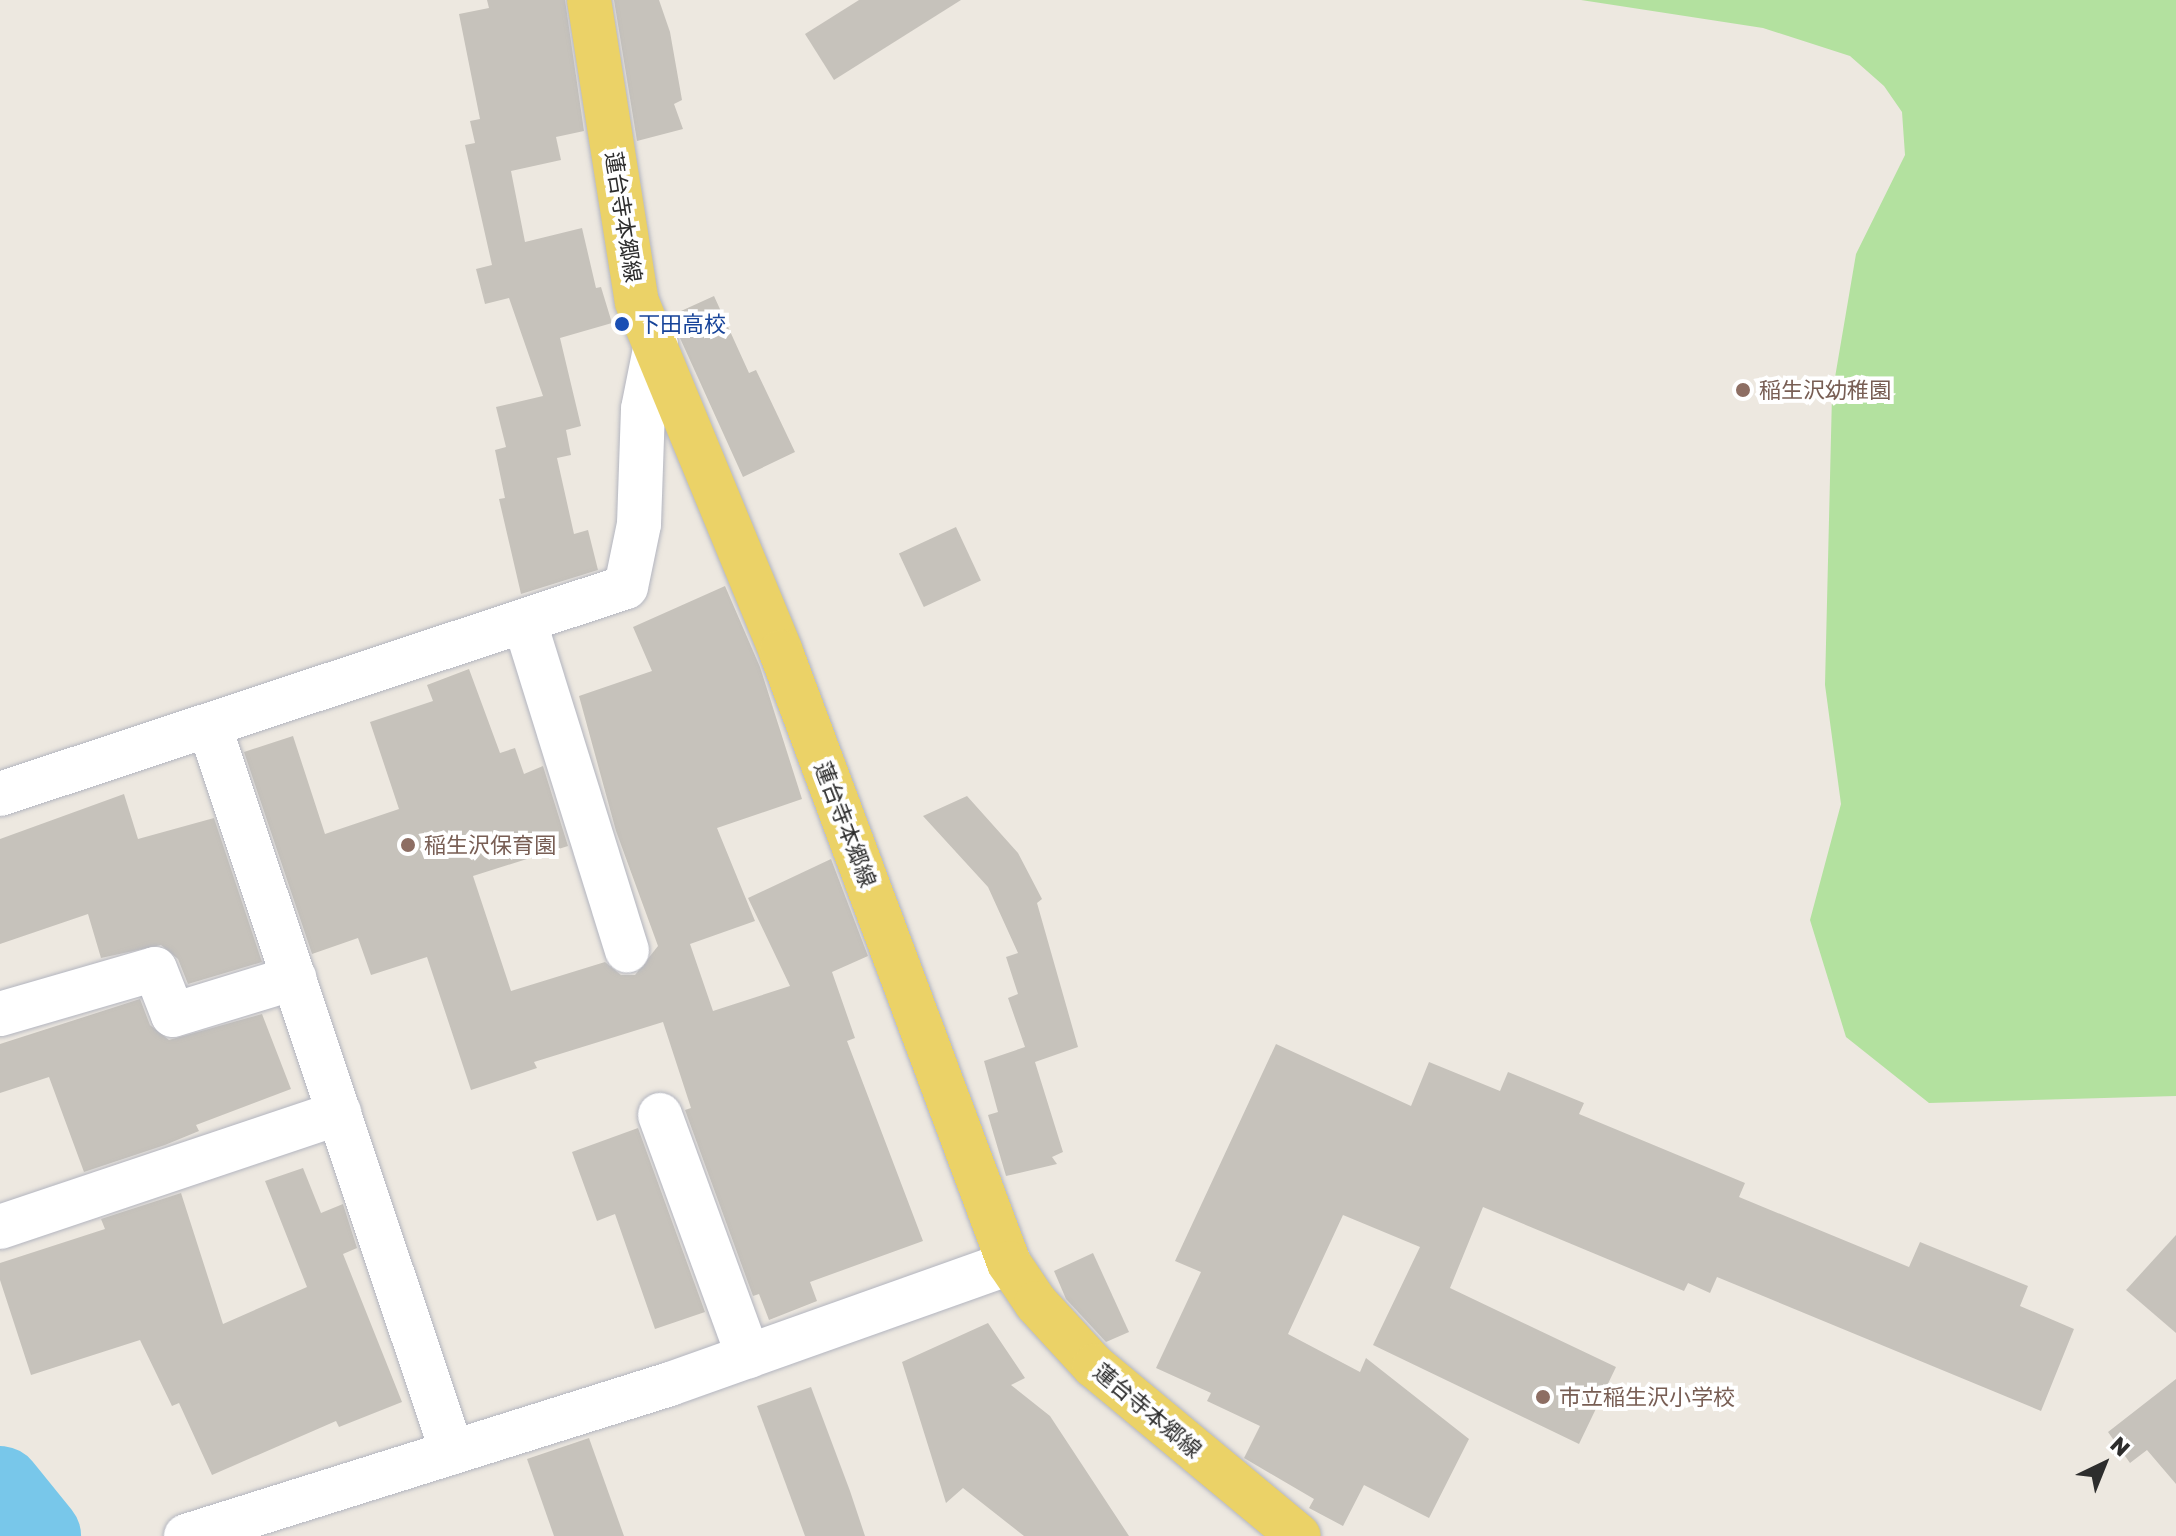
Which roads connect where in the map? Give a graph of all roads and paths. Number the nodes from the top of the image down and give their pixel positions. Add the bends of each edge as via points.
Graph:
1 (589, 0) edge
2 (656, 344) junction
3 (525, 623) junction
4 (209, 725) junction
5 (0, 794) edge
6 (627, 951) dead end
7 (294, 978) junction
8 (0, 1014) edge
9 (339, 1113) junction
10 (660, 1115) dead end
11 (0, 1227) edge
12 (1009, 1263) junction
13 (748, 1356) junction
14 (452, 1452) junction
15 (186, 1536) edge
16 (1299, 1536) edge

1 - 2 main road, 蓮台寺本郷線 via 637,302
2 - 3 street via 643,409 631,577 626,587
2 - 12 main road, 蓮台寺本郷線 via 781,652
3 - 4 street
3 - 6 street
4 - 5 street
4 - 7 street
7 - 8 street via 173,1015 155,969
7 - 9 street
9 - 11 street
9 - 14 street
10 - 13 street
12 - 13 street
12 - 16 main road, 蓮台寺本郷線 via 1036,1303 1094,1366
13 - 14 street
14 - 15 street

